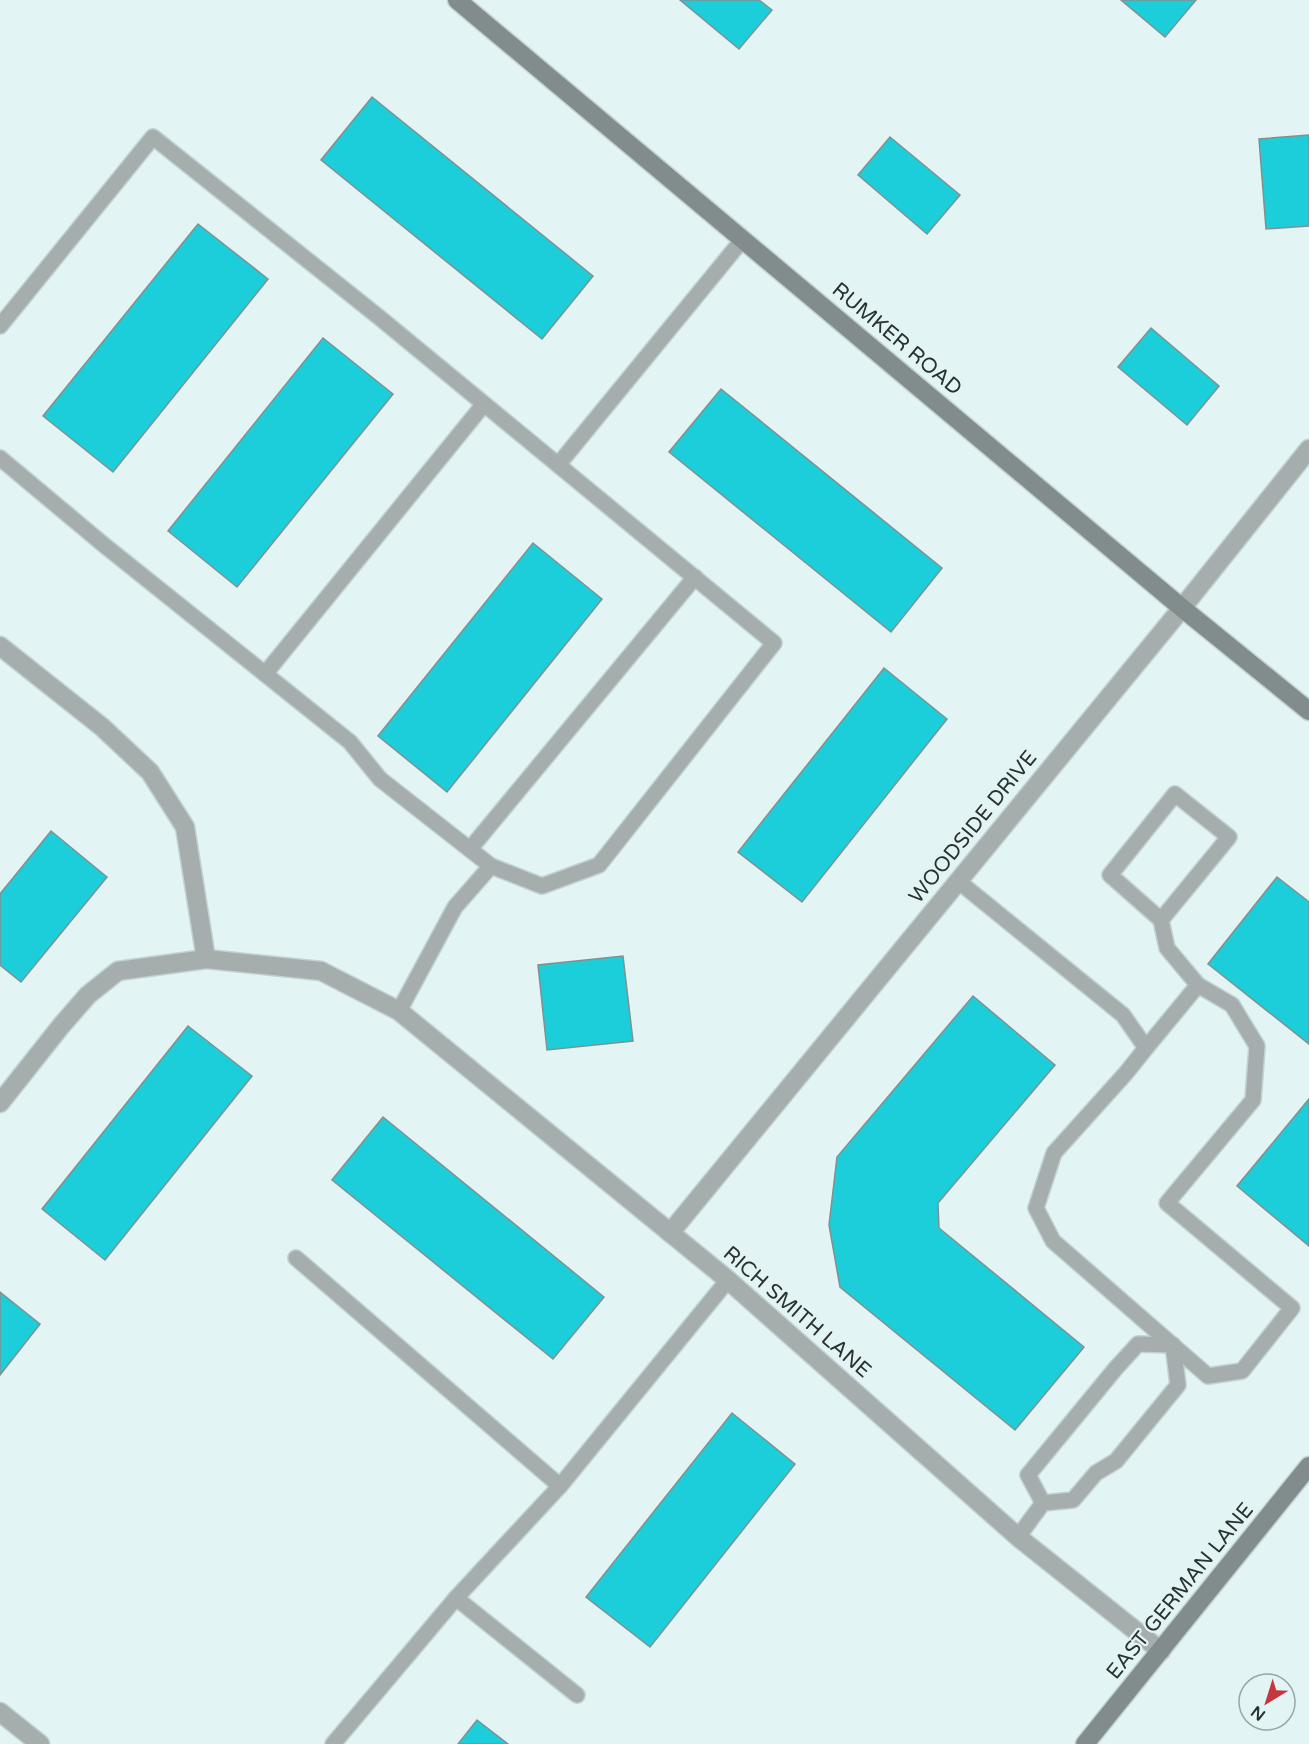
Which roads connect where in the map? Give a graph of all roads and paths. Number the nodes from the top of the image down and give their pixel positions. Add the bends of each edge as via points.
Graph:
1 (457, 0) edge
2 (743, 239) junction
3 (0, 327) edge
4 (484, 404) junction
5 (1309, 449) edge
6 (0, 458) edge
7 (558, 465) junction
8 (695, 577) junction
9 (1182, 608) junction
10 (0, 646) edge
11 (265, 674) junction
12 (1309, 711) edge
13 (470, 849) junction
14 (491, 866) junction
15 (958, 881) junction
16 (1161, 920) junction
17 (206, 959) junction
18 (1198, 985) junction
19 (399, 1011) junction
20 (1146, 1048) junction
21 (0, 1103) edge
22 (670, 1233) junction
23 (296, 1258) dead end
24 (728, 1280) junction
25 (1173, 1345) junction
26 (1309, 1466) edge
27 (560, 1486) junction
28 (1043, 1503) junction
29 (1018, 1537) junction
30 (456, 1598) junction
31 (1161, 1651) junction
32 (577, 1695) dead end
33 (0, 1712) edge
34 (40, 1744) edge
35 (333, 1744) edge
36 (1085, 1744) edge

1 - 2 street, RUMKER ROAD
2 - 7 lane
2 - 9 street, RUMKER ROAD
3 - 4 lane via 153,136
4 - 7 lane
4 - 11 lane
5 - 9 street, WOODSIDE DRIVE
6 - 11 lane
7 - 8 lane
8 - 13 lane
8 - 14 lane via 774,643 599,865 542,886
9 - 12 street, RUMKER ROAD
9 - 15 street, WOODSIDE DRIVE
10 - 17 street via 102,727 150,772 185,827
11 - 13 lane via 350,742 380,779
13 - 14 lane
14 - 19 lane via 455,907
15 - 20 lane via 1123,1015
15 - 22 street, WOODSIDE DRIVE
16 - 16 lane via 1229,837 1175,794 1110,875
16 - 18 lane via 1167,948
17 - 19 street, RICH SMITH LANE via 321,971
17 - 21 street, RICH SMITH LANE via 118,971 88,994
18 - 20 lane
18 - 25 lane via 1232,1005 1257,1046 1253,1100 1167,1203 1292,1308 1242,1371 1208,1376
19 - 22 street, RICH SMITH LANE
20 - 25 lane via 1054,1153 1036,1208 1053,1241
22 - 24 street, RICH SMITH LANE
23 - 27 lane
24 - 27 lane
24 - 29 street, RICH SMITH LANE
25 - 28 lane via 1178,1385 1116,1461 1096,1473 1073,1500
25 - 28 lane via 1138,1344 1116,1368 1028,1475
26 - 31 street, EAST GERMAN LANE
27 - 30 lane
28 - 29 lane
29 - 31 street, RICH SMITH LANE
30 - 32 lane
30 - 35 lane
31 - 36 street, EAST GERMAN LANE
33 - 34 street

